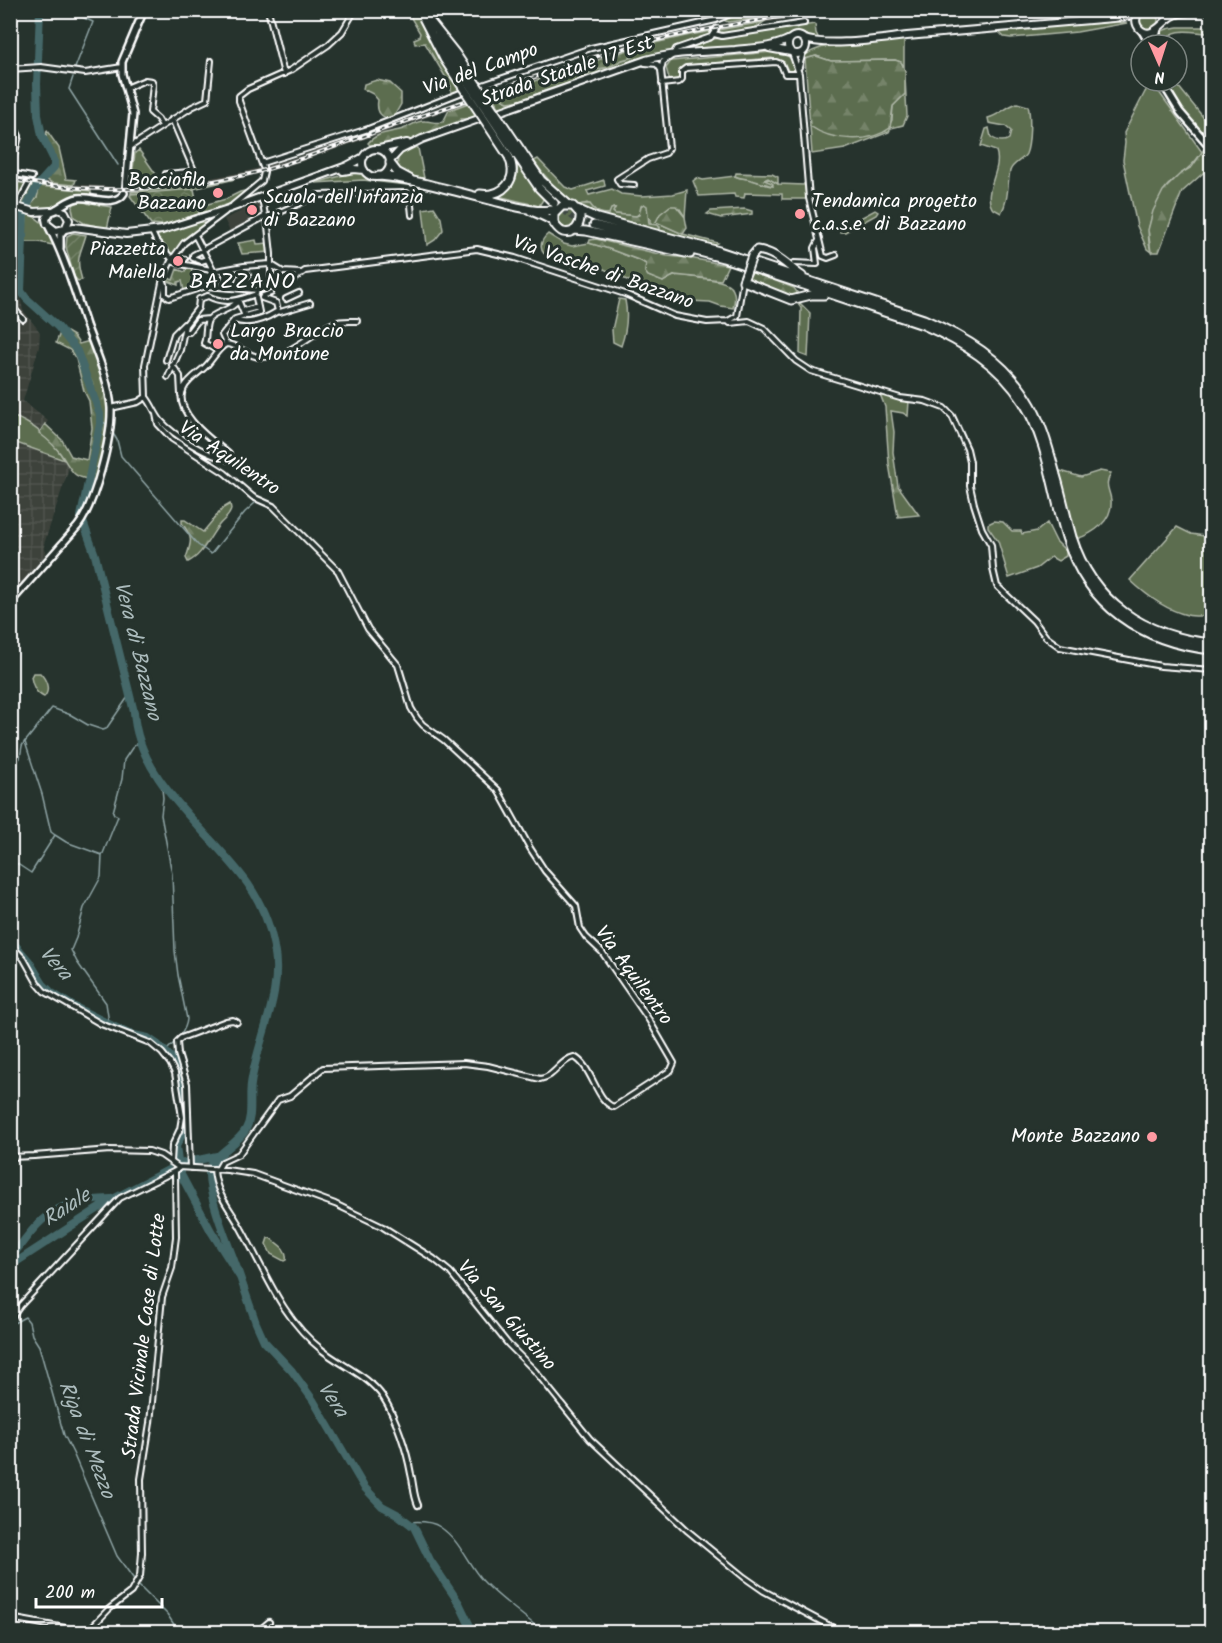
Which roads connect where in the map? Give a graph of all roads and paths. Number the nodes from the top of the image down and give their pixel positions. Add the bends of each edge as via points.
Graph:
1 (144, 10) edge
2 (268, 10) edge
3 (355, 10) edge
4 (420, 10) edge
5 (740, 10) edge
6 (1158, 10) edge
7 (1207, 10) edge
8 (1140, 11) edge
9 (1180, 13) junction
10 (1113, 18) junction
11 (804, 23) dead end
12 (716, 25) junction
13 (1159, 28) junction
14 (1140, 30) junction
15 (1142, 33) edge
16 (1157, 33) edge
17 (714, 34) junction
18 (802, 38) junction
19 (790, 39) junction
20 (832, 42) junction
21 (762, 48) junction
22 (804, 51) junction
23 (791, 53) junction
24 (673, 55) junction
25 (211, 61) dead end
26 (633, 65) junction
27 (122, 67) junction
28 (10, 69) edge
29 (661, 70) junction
30 (284, 74) junction
31 (799, 74) junction
32 (662, 84) junction
33 (126, 88) junction
34 (1168, 93) edge
35 (10, 118) edge
36 (172, 119) junction
37 (162, 126) junction
38 (422, 139) junction
39 (130, 147) junction
40 (378, 149) junction
41 (1212, 149) edge
42 (515, 154) junction
43 (363, 157) junction
44 (390, 162) junction
45 (263, 167) junction
46 (364, 170) junction
47 (10, 173) edge
48 (166, 174) dead end
49 (379, 176) junction
50 (32, 177) dead end
51 (411, 179) junction
52 (299, 183) junction
53 (28, 185) dead end
54 (634, 185) dead end
55 (429, 186) junction
56 (262, 197) junction
57 (68, 201) junction
58 (556, 206) junction
59 (15, 207) edge
60 (517, 207) junction
61 (574, 207) junction
62 (228, 209) junction
63 (53, 210) junction
64 (29, 211) junction
65 (67, 214) junction
66 (412, 215) dead end
67 (266, 217) junction
68 (201, 218) junction
69 (554, 224) junction
70 (594, 225) tunnel mouth
71 (49, 227) junction
72 (205, 227) junction
73 (64, 229) junction
74 (93, 229) junction
75 (574, 230) junction
76 (152, 232) junction
77 (195, 235) junction
78 (819, 242) junction
79 (202, 249) junction
80 (61, 253) junction
81 (836, 255) dead end
82 (193, 256) junction
83 (779, 258) junction
84 (207, 259) junction
85 (171, 260) junction
86 (794, 263) dead end
87 (181, 264) junction
88 (270, 264) junction
89 (747, 267) junction
90 (772, 269) junction
91 (213, 270) junction
92 (225, 271) junction
93 (301, 273) junction
94 (248, 275) dead end
95 (777, 276) junction
96 (162, 280) junction
97 (812, 282) junction
98 (211, 286) junction
99 (271, 286) junction
100 (236, 288) junction
101 (257, 290) junction
102 (271, 293) dead end
103 (299, 293) dead end
104 (208, 296) junction
105 (249, 296) junction
106 (838, 297) junction
107 (256, 298) junction
108 (262, 298) junction
109 (798, 298) junction
110 (239, 301) junction
111 (281, 301) junction
112 (310, 303) dead end
113 (10, 304) edge
114 (258, 307) junction
115 (228, 309) junction
116 (278, 311) junction
117 (23, 319) dead end
118 (210, 319) junction
119 (233, 321) junction
120 (357, 321) dead end
121 (728, 321) junction
122 (185, 325) junction
123 (184, 332) junction
124 (226, 344) junction
125 (218, 351) junction
126 (166, 360) dead end
127 (172, 365) junction
128 (168, 377) dead end
129 (181, 395) junction
130 (146, 397) junction
131 (111, 408) junction
132 (156, 414) junction
133 (10, 603) edge
134 (1212, 644) edge
135 (1212, 650) edge
136 (1212, 670) edge
137 (10, 944) edge
138 (237, 1022) dead end
139 (10, 1157) edge
140 (173, 1164) junction
141 (190, 1164) junction
142 (180, 1168) junction
143 (212, 1169) junction
144 (175, 1171) junction
145 (10, 1320) edge
146 (418, 1505) dead end
147 (10, 1618) edge
148 (269, 1622) dead end
149 (87, 1632) edge
150 (257, 1632) edge
151 (841, 1632) edge

1 - 27 main road
2 - 30 street
3 - 30 street via 337,38
4 - 42 highway, bridge
5 - 12 street, Via del Campo via 720,17
6 - 9 main road
6 - 13 main road
7 - 9 main road
8 - 10 main road
8 - 14 main road via 1136,20
9 - 13 main road via 1168,17
10 - 14 main road
10 - 20 main road
11 - 17 street
12 - 17 street
12 - 45 street, Via del Campo via 566,55
13 - 14 main road via 1150,33
13 - 16 main road
14 - 15 main road
17 - 24 street via 677,48
18 - 19 main road
18 - 20 main road
18 - 22 main road via 806,43
19 - 21 main road, Strada Statale 17 Est
19 - 23 main road via 787,45
20 - 22 main road
21 - 23 main road, Strada Statale 17 Est
21 - 24 main road, Strada Statale 17 Est
22 - 23 main road
22 - 31 street
23 - 31 street
24 - 26 main road, Strada Statale 17 Est
24 - 29 street
25 - 36 street via 208,99
26 - 29 street via 653,63
26 - 38 main road, Strada Statale 17 Est
27 - 28 street via 82,73 31,66
27 - 33 main road
29 - 32 street
30 - 45 street via 239,96
31 - 32 street via 785,74 776,62 687,68 679,82
31 - 78 street via 808,184
32 - 54 street via 669,150 616,179 620,184
33 - 37 street via 152,81 150,112
33 - 39 main road via 133,112
34 - 41 main road
35 - 47 street via 19,136
36 - 37 street
36 - 48 street via 193,168 189,172
37 - 39 street
38 - 40 main road, Strada Statale 17 Est
38 - 44 main road, Strada Statale 17 Est via 400,150
39 - 57 main road via 125,190 120,198 79,197
40 - 43 main road
40 - 44 main road via 385,152
42 - 51 highway via 510,182 494,194
42 - 58 highway
42 - 61 highway
43 - 46 main road
43 - 52 main road
44 - 49 main road via 387,171
44 - 51 highway via 398,173
45 - 62 street via 263,180
46 - 49 main road
46 - 52 main road via 349,169
47 - 50 street
49 - 55 highway
51 - 55 highway
52 - 56 main road
53 - 59 street
55 - 60 highway
56 - 62 main road
56 - 67 street
57 - 63 main road
57 - 65 main road
58 - 60 highway via 549,210
58 - 61 highway
58 - 69 highway
59 - 64 main road
60 - 69 highway
61 - 75 highway via 580,220
61 - 89 highway via 592,217 654,232
62 - 68 main road
62 - 72 street
63 - 64 main road
63 - 65 main road
63 - 71 main road via 46,219
64 - 71 main road
65 - 73 main road via 69,222
65 - 74 main road
66 - 67 street via 407,193 334,194 316,195
67 - 79 street
67 - 88 street
68 - 72 street via 206,221
68 - 76 main road
69 - 75 highway via 563,232
70 - 89 highway
71 - 73 main road
71 - 80 main road
72 - 77 street
73 - 74 main road
73 - 80 main road
74 - 76 main road via 128,234
75 - 89 highway
76 - 85 street
77 - 79 street
77 - 85 street
78 - 81 street via 824,257
78 - 86 street via 815,248 817,264
79 - 82 street
79 - 84 street
80 - 131 main road via 102,369
82 - 84 street via 200,261
82 - 87 street
83 - 89 highway via 760,250 754,252
83 - 90 highway via 782,266
83 - 97 highway
84 - 91 street
85 - 87 street
85 - 96 street
87 - 91 street
88 - 92 street
88 - 93 street via 283,272
88 - 99 street
89 - 90 highway
89 - 95 highway
89 - 109 highway via 783,298
89 - 121 street via 737,316
90 - 97 highway
91 - 92 street
92 - 98 street
93 - 99 street via 292,281
93 - 121 street, Via Vasche di Bazzano via 477,249 626,294 675,316
94 - 100 street via 239,278
95 - 106 highway
95 - 109 highway via 799,289
96 - 98 street via 169,298
96 - 130 street via 145,365
97 - 134 highway via 924,319 977,346 1001,365 1036,414 1073,538 1094,581 1110,601 1146,627
98 - 100 street
98 - 104 street
99 - 101 street
100 - 101 street
101 - 105 street
102 - 108 street
103 - 111 street
104 - 110 street
104 - 122 street via 199,299 198,308
105 - 107 street
105 - 110 street
106 - 109 highway
106 - 135 highway via 950,337 997,370 1032,418 1066,539 1087,583 1112,610 1141,631 1169,642
107 - 108 street
107 - 114 street
108 - 111 street
110 - 114 street via 243,313
110 - 115 street
111 - 116 street
112 - 116 street
113 - 117 street
114 - 119 street via 258,313
115 - 118 street
115 - 119 street
116 - 119 street via 258,320
118 - 123 street via 198,320 189,332
118 - 125 street via 204,343
119 - 124 street via 222,335
120 - 124 street via 336,322 294,349 275,356 257,357
121 - 136 street, Via Vasche di Bazzano via 748,321 764,328 811,371 944,408 952,416 967,449 970,486 982,529 991,545 997,586 1052,643 1161,666
122 - 123 street
122 - 126 street via 174,334
123 - 127 street
124 - 125 street
125 - 129 street via 187,383
127 - 128 street
127 - 129 street via 179,374
129 - 132 street via 186,414 230,460 177,435
130 - 131 street
130 - 132 street
131 - 133 main road via 99,475 84,517
132 - 143 street, Via Aquilentro via 158,425 174,442 225,473 253,497 273,506 338,572 368,629 398,665 417,718 498,790 545,871 576,906 580,928 602,952 674,1062 671,1070 614,1107 607,1104 587,1071 573,1057 540,1079 464,1063 323,1068 291,1095 278,1100 239,1154
137 - 140 street via 44,991 101,1024 150,1043 170,1063 182,1117 172,1146
138 - 141 street via 231,1020 177,1042 187,1084
139 - 140 street, Via San Giustino via 138,1150 156,1153
140 - 142 street, Via San Giustino
141 - 142 street, Via San Giustino
141 - 143 street, Via San Giustino
142 - 144 street
143 - 146 street via 222,1199 286,1312 322,1350 374,1387 391,1410
143 - 151 street, Via San Giustino via 254,1174 335,1204 383,1227 434,1259 457,1280 590,1439 643,1490 744,1577
144 - 145 street via 120,1198
144 - 149 street, Strada Vicinale Case di Lotte via 176,1237 162,1298 141,1479 140,1576 131,1592
147 - 149 street
148 - 150 street

